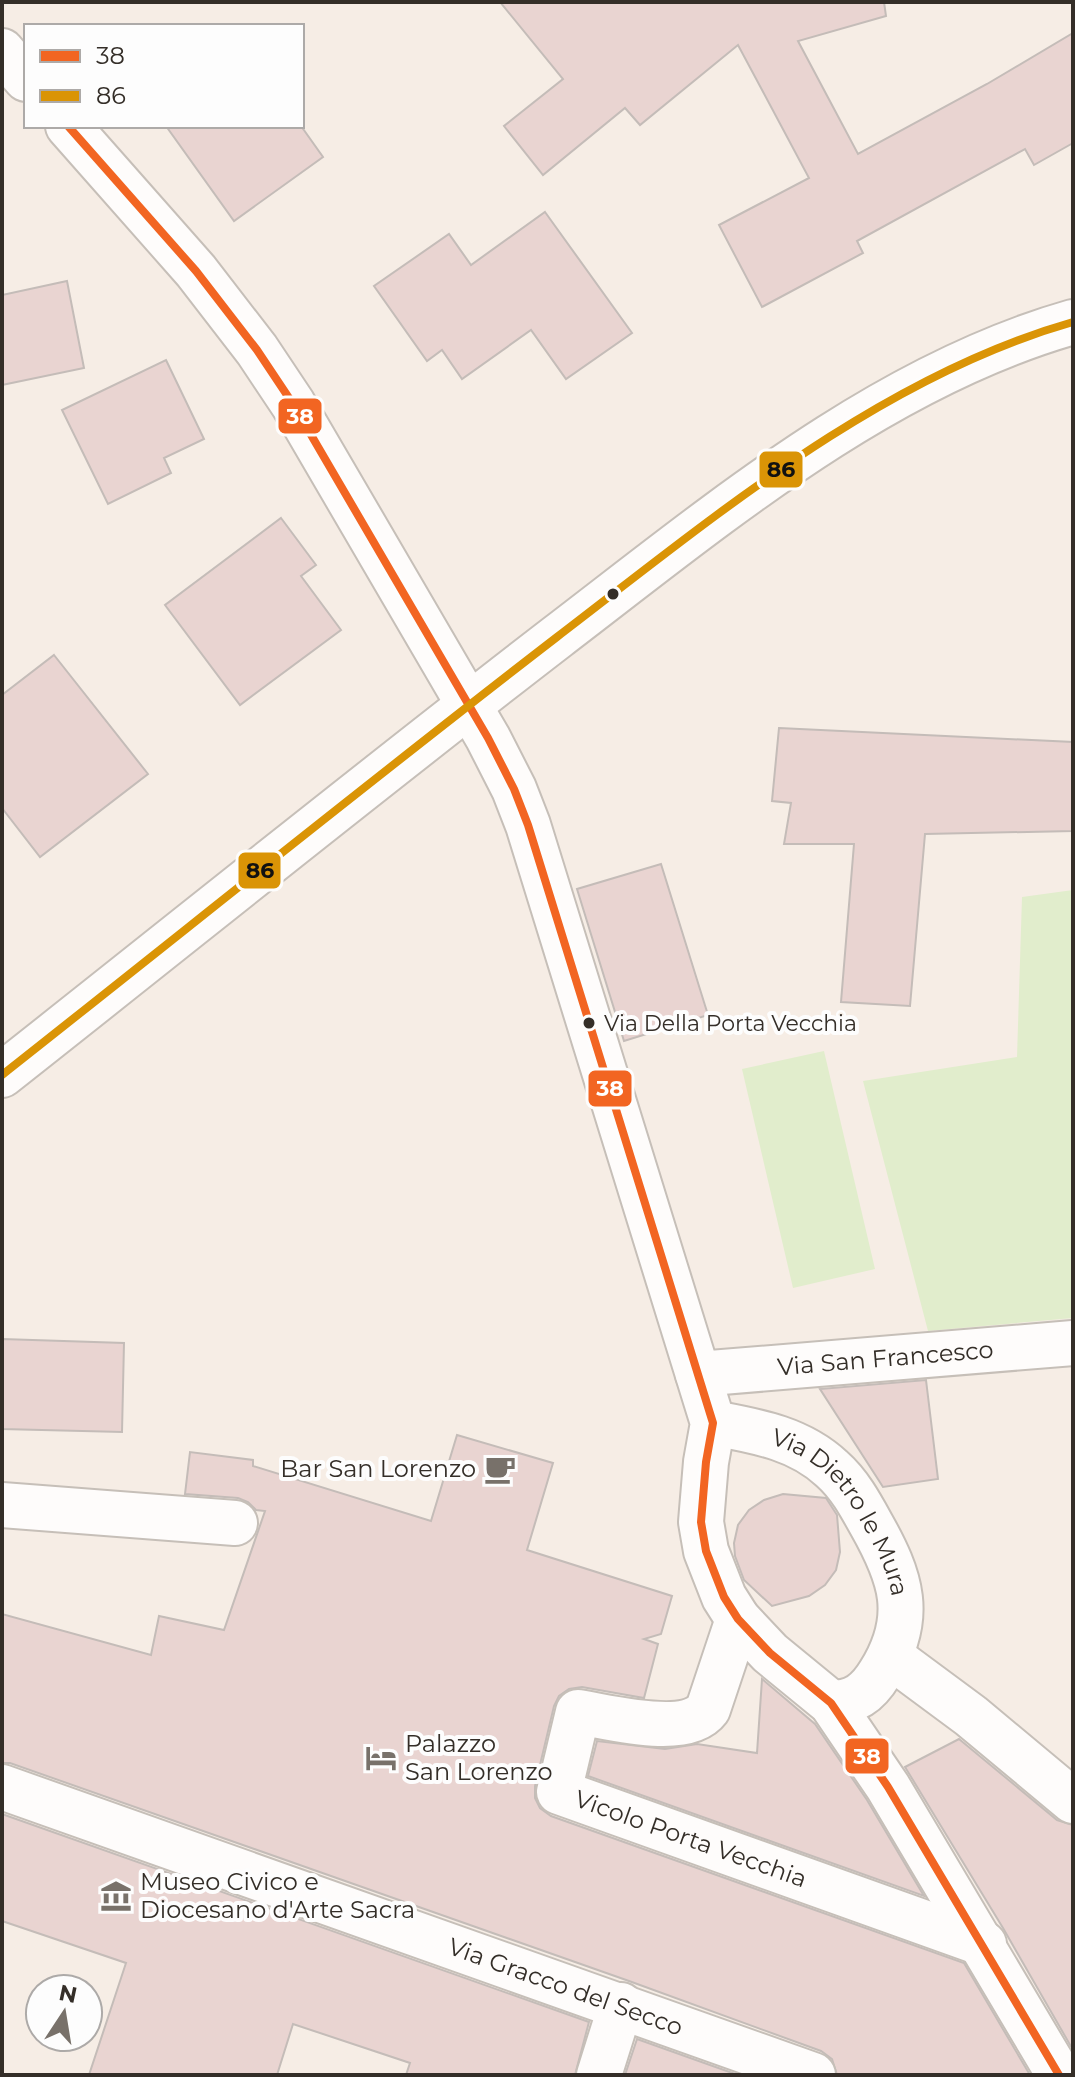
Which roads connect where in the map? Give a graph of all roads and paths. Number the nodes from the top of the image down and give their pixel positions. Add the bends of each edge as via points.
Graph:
1 (2, 51) edge
2 (24, 77) edge
3 (70, 128) edge
4 (1070, 316) edge
5 (467, 706) junction
6 (2, 1075) edge
7 (1073, 1343) edge
8 (698, 1374) junction
9 (713, 1423) junction
10 (2, 1505) edge
11 (235, 1523) dead end
12 (738, 1619) junction
13 (890, 1656) junction
14 (831, 1703) junction
15 (2, 1787) edge
16 (1073, 1801) edge
17 (984, 1944) junction
18 (621, 2005) junction
19 (599, 2075) edge
20 (813, 2075) edge
21 (1059, 2075) edge

1 - 2 street
3 - 5 street via 196,271 257,350
4 - 5 street via 945,372 778,471
5 - 6 street
5 - 8 street via 501,763 528,825
7 - 8 street, Via San Francesco
8 - 9 street
9 - 12 street via 701,1522 711,1564
9 - 13 street, Via Dietro le Mura via 798,1445 849,1486 898,1576 902,1610
10 - 11 street
12 - 14 street
12 - 17 street, Vicolo Porta Vecchia via 702,1717 666,1725 578,1712 559,1792
13 - 14 street, Via Dietro le Mura via 859,1697
13 - 16 street
14 - 17 street
15 - 18 street, Via Gracco del Secco
17 - 21 street
18 - 19 street
18 - 20 street, Via Gracco del Secco

